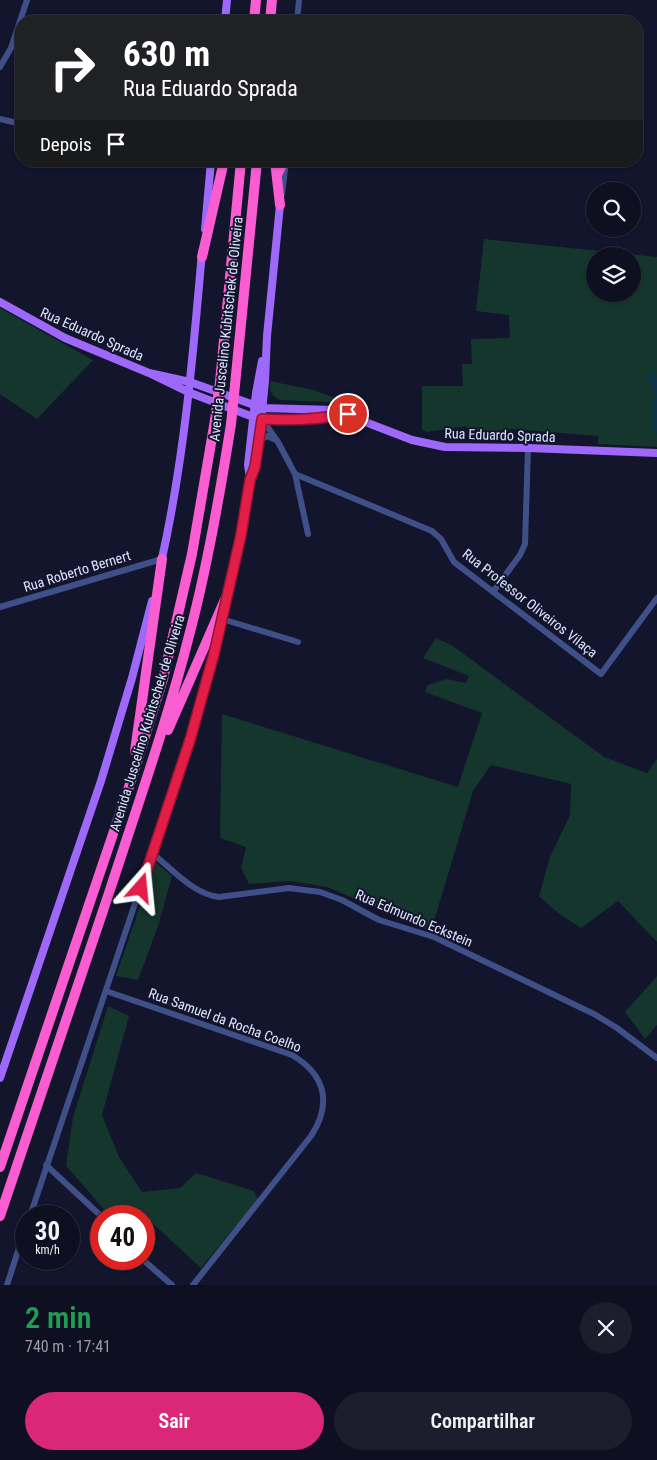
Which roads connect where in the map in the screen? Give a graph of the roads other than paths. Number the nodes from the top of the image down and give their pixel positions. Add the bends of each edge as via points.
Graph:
1 (25, 0) edge
2 (227, 0) edge
3 (256, 0) edge
4 (273, 0) edge
5 (299, 0) edge
6 (22, 15) edge
7 (226, 15) edge
8 (255, 15) edge
9 (272, 15) edge
10 (298, 15) edge
11 (15, 36) edge
12 (0, 67) edge
13 (0, 119) edge
14 (15, 123) edge
15 (210, 167) edge
16 (223, 167) edge
17 (240, 167) edge
18 (256, 167) edge
19 (276, 167) edge
20 (282, 167) edge
21 (284, 167) edge
22 (277, 175) junction
23 (280, 205) junction
24 (202, 256) junction
25 (0, 302) edge
26 (192, 362) junction
27 (149, 373) junction
28 (172, 378) junction
29 (190, 382) junction
30 (188, 392) junction
31 (259, 407) junction
32 (348, 414) junction
33 (258, 418) junction
34 (260, 441) junction
35 (278, 442) junction
36 (528, 448) junction
37 (657, 453) edge
38 (295, 474) junction
39 (250, 480) junction
40 (308, 534) dead end
41 (162, 559) junction
42 (493, 592) junction
43 (227, 595) junction
44 (657, 598) edge
45 (0, 607) edge
46 (222, 619) junction
47 (298, 642) dead end
48 (131, 780) junction
49 (130, 831) junction
50 (152, 853) junction
51 (106, 991) junction
52 (657, 1058) edge
53 (0, 1078) edge
54 (46, 1166) junction
55 (0, 1167) edge
56 (34, 1205) edge
57 (90, 1206) edge
58 (0, 1216) edge
59 (15, 1260) edge
60 (155, 1270) edge
61 (7, 1285) edge
62 (172, 1285) edge
63 (193, 1285) edge

1 - 6 street
2 - 7 main road
3 - 8 highway
4 - 9 highway
5 - 10 street
11 - 12 street
13 - 14 street
15 - 24 main road
16 - 24 highway
17 - 48 highway, Avenida Juscelino Kubitschek de Oliveira, bridge via 220,382 192,554 153,712
18 - 49 highway, Avenida Juscelino Kubitschek de Oliveira, bridge via 231,424 212,532 191,630
19 - 22 highway
20 - 22 highway
21 - 23 street
22 - 23 highway
23 - 31 main road
24 - 26 main road
25 - 27 main road, Rua Eduardo Sprada via 58,335
26 - 28 main road via 183,374
26 - 29 main road
27 - 28 main road, Rua Eduardo Sprada
27 - 30 main road, Rua Eduardo Sprada
28 - 29 main road, Rua Eduardo Sprada
29 - 30 main road
29 - 31 main road, Rua Eduardo Sprada
30 - 33 main road, Rua Eduardo Sprada
30 - 41 main road
31 - 32 main road, Rua Eduardo Sprada via 326,408
31 - 33 main road
32 - 33 main road, Rua Eduardo Sprada via 326,418
32 - 36 main road, Rua Eduardo Sprada via 412,440 445,447
33 - 34 main road
33 - 35 street
33 - 39 main road via 248,465
34 - 35 street via 267,436
34 - 39 main road
35 - 38 street
36 - 37 main road, Rua Eduardo Sprada
36 - 42 street via 526,544
38 - 40 street
38 - 42 street, Rua Professor Oliveiros Vilaça via 427,528 440,539 454,562
39 - 43 main road
41 - 45 street, Rua Roberto Bernert
41 - 48 highway
41 - 53 main road via 132,678 101,781
42 - 44 street, Rua Professor Oliveiros Vilaça via 601,674
43 - 46 street
43 - 49 highway via 170,725
46 - 47 street
46 - 50 street via 195,721
48 - 55 highway, Avenida Juscelino Kubitschek de Oliveira
49 - 58 highway, Avenida Juscelino Kubitschek de Oliveira
50 - 51 street
50 - 52 street, Rua Edmundo Eckstein via 193,887 210,896 306,889 331,896 379,920 426,934 599,1017
51 - 54 street
51 - 63 street, Rua Samuel da Rocha Coelho via 292,1055 309,1068 322,1088 321,1118 311,1136
54 - 56 street
54 - 57 street
59 - 61 street
60 - 62 street

